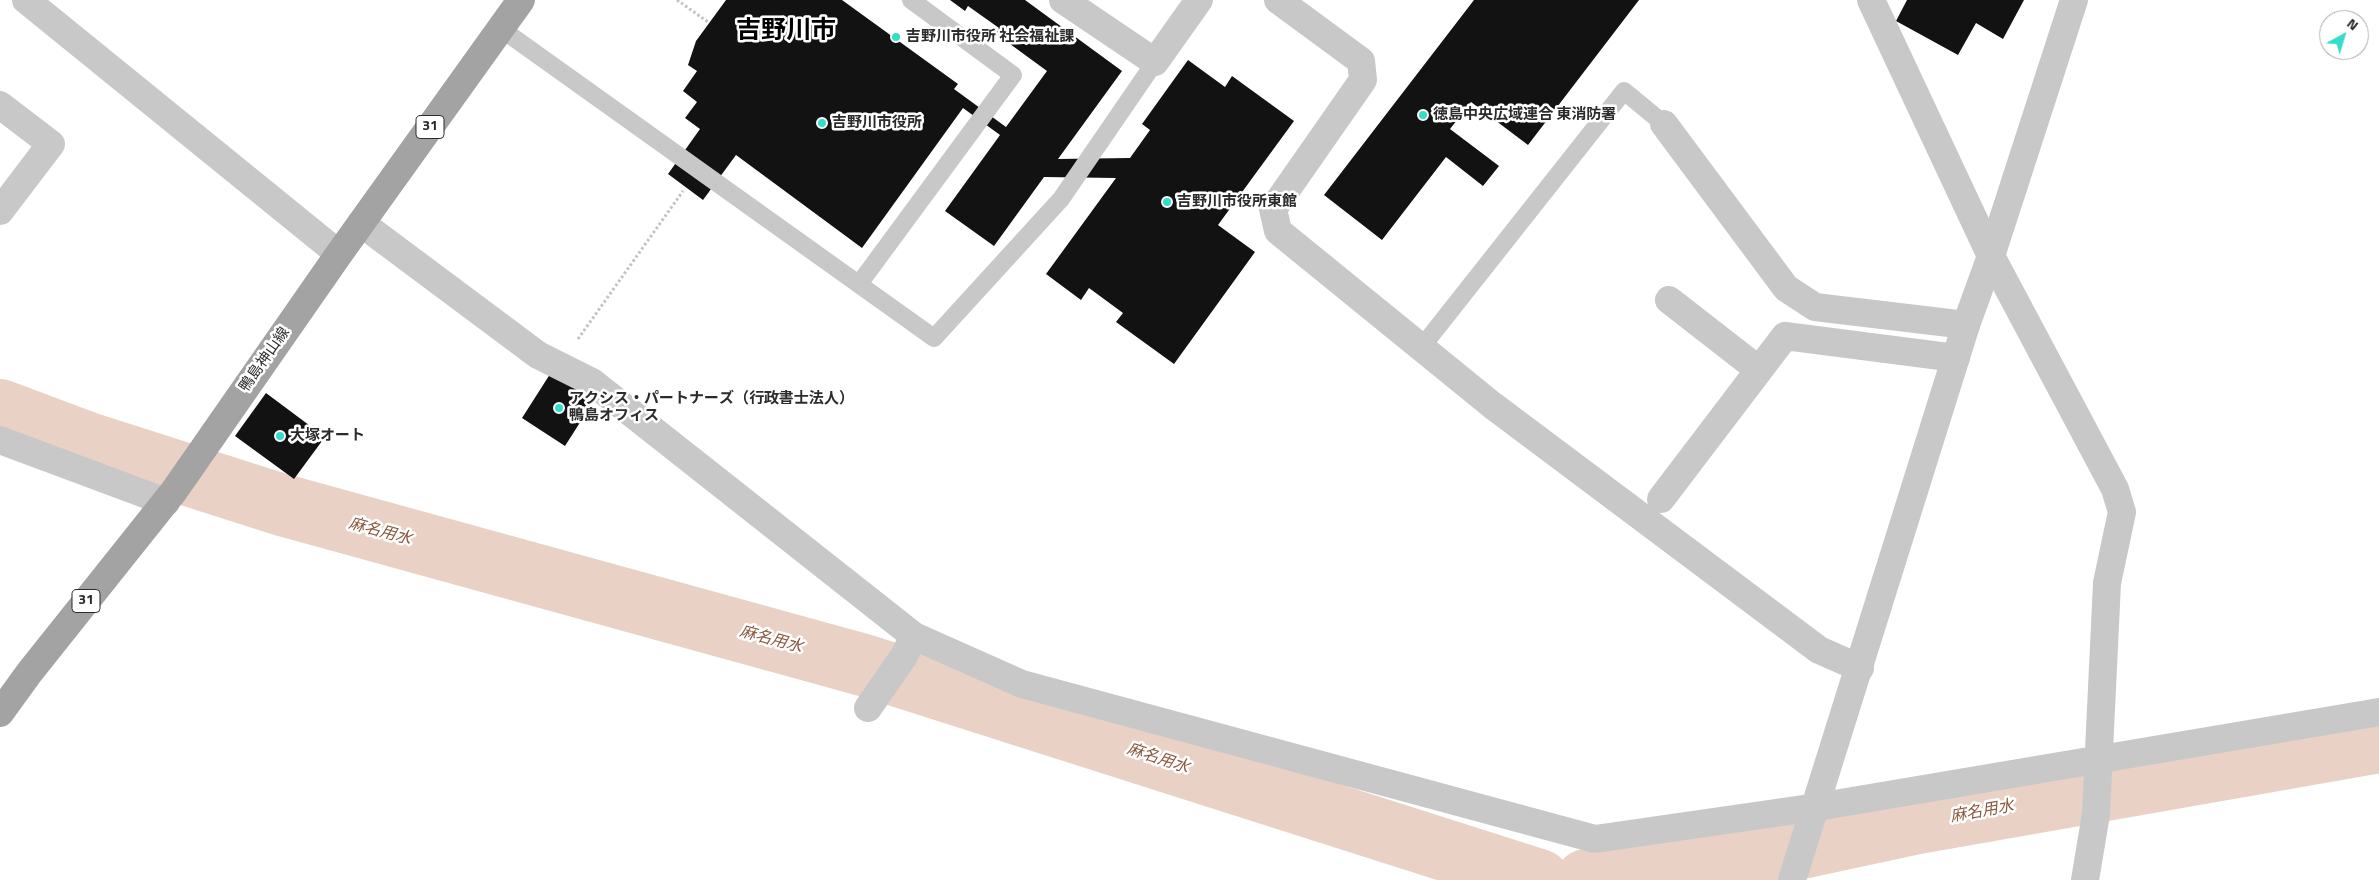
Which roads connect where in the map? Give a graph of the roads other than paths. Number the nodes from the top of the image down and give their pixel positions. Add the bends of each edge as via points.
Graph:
1 (26, 0) edge
2 (521, 0) edge
3 (911, 0) edge
4 (1063, 0) edge
5 (1199, 0) edge
6 (1278, 0) edge
7 (1871, 0) edge
8 (2074, 0) edge
9 (500, 28) junction
10 (1155, 62) junction
11 (0, 105) edge
12 (1664, 124) joint
13 (0, 211) edge
14 (361, 223) junction
15 (339, 254) junction
16 (1991, 256) junction
17 (859, 284) junction
18 (1669, 300) dead end
19 (1966, 325) junction
20 (1421, 348) junction
21 (1956, 358) junction
22 (1759, 370) junction
23 (0, 440) edge
24 (170, 496) junction
25 (1661, 499) dead end
26 (909, 646) junction
27 (1860, 668) junction
28 (868, 708) dead end
29 (2379, 712) edge
30 (0, 713) edge
31 (2099, 765) junction
32 (1817, 807) junction
33 (1792, 880) edge
34 (2085, 880) edge

1 - 15 street
2 - 9 main road, 鴨島神山線 / 31
3 - 17 lane via 1012,75
4 - 10 street
5 - 10 street
6 - 20 street via 1361,61 1363,80 1273,209 1278,230
7 - 16 street
8 - 16 street
9 - 14 main road, 鴨島神山線 / 31
9 - 17 lane
10 - 17 lane via 1061,199 934,338
11 - 13 street via 51,144
12 - 19 street via 1786,288 1815,308
12 - 20 lane via 1624,91
14 - 15 main road, 鴨島神山線 / 31
14 - 26 street via 538,355 592,382
15 - 24 main road, 鴨島神山線 / 31
16 - 19 street
16 - 31 street via 2115,489 2122,512 2107,583
18 - 22 street
19 - 21 street
20 - 27 street via 1819,650
21 - 22 street via 1785,336
21 - 27 street
22 - 25 street
23 - 24 street
24 - 30 main road, 鴨島神山線 / 31
26 - 28 street
26 - 32 street via 1022,684 1595,839
27 - 32 street
29 - 31 street
31 - 32 street
31 - 34 street via 2096,814
32 - 33 street

